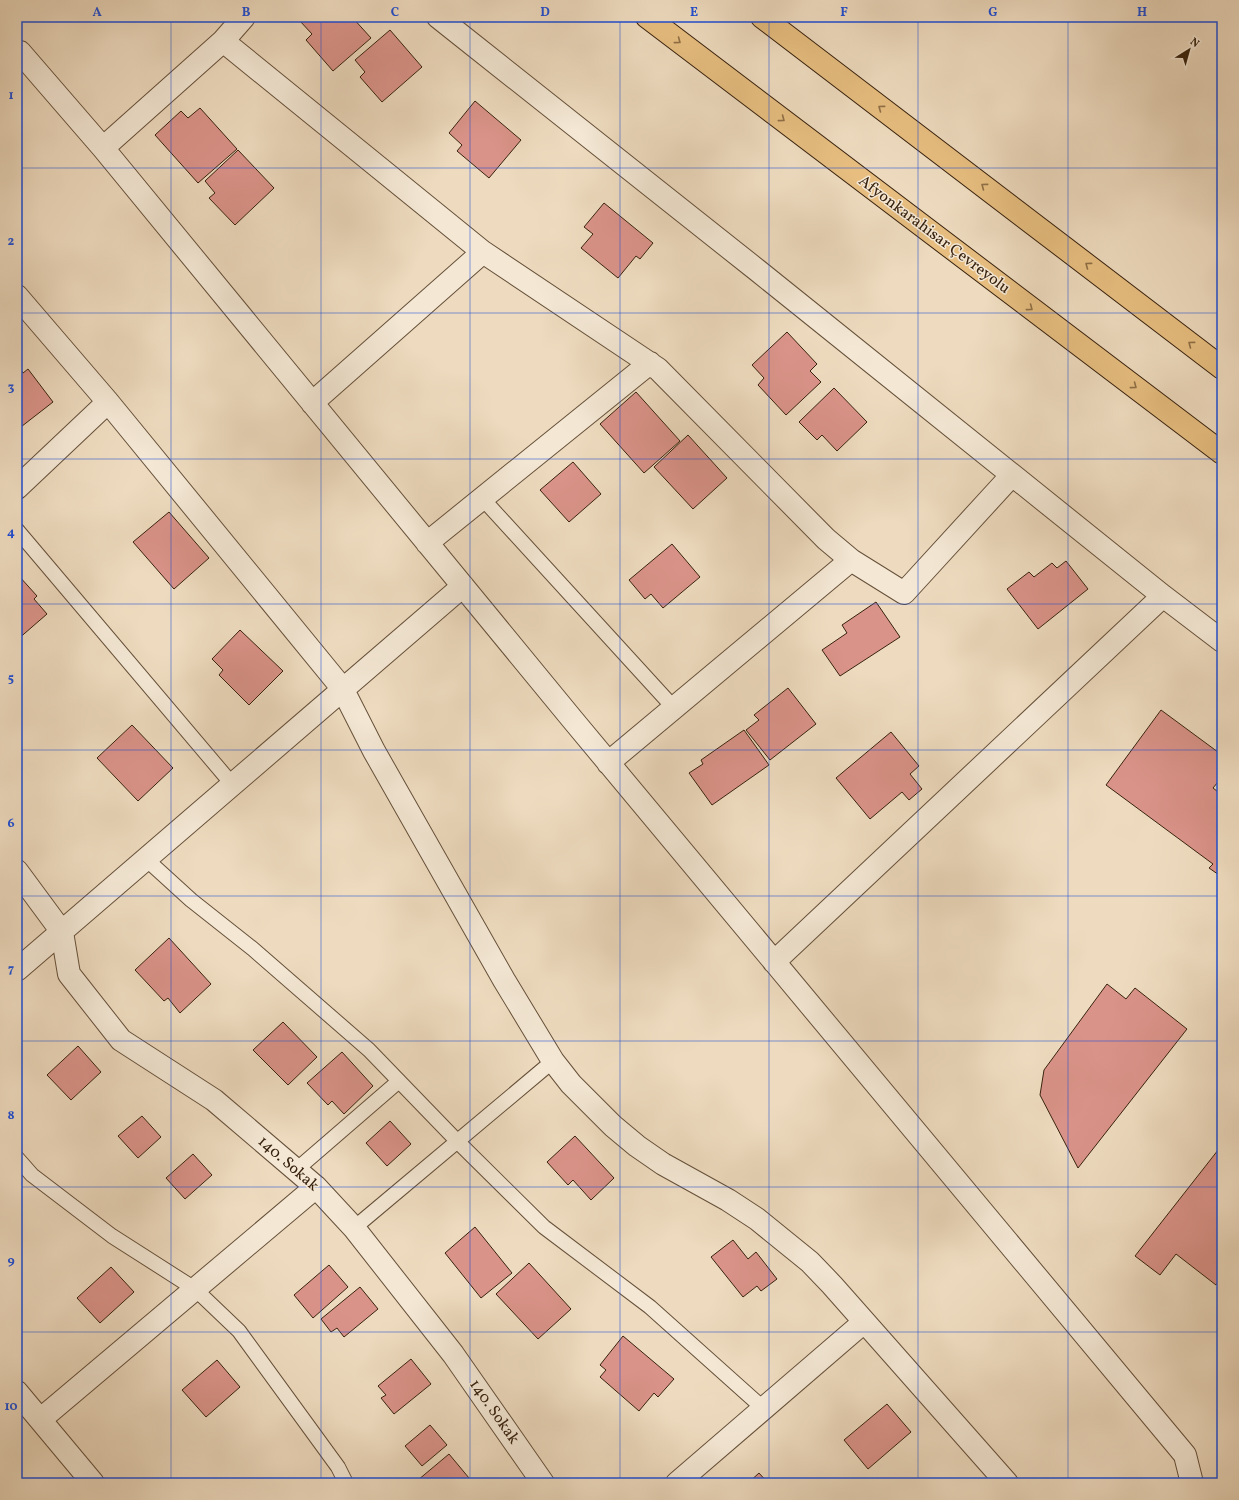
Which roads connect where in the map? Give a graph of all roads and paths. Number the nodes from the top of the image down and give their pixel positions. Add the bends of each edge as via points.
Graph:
1 (244, 17) edge
2 (438, 17) edge
3 (647, 17) edge
4 (762, 17) edge
5 (223, 41) junction
6 (18, 52) edge
7 (103, 148) junction
8 (483, 252) junction
9 (17, 296) edge
10 (650, 363) junction
11 (1222, 368) edge
12 (108, 402) junction
13 (312, 403) junction
14 (1222, 453) edge
15 (1012, 475) junction
16 (17, 488) edge
17 (482, 498) junction
18 (17, 530) edge
19 (427, 543) junction
20 (851, 560) junction
21 (463, 586) junction
22 (1163, 596) junction
23 (1222, 641) edge
24 (342, 688) junction
25 (674, 708) junction
26 (608, 763) junction
27 (232, 784) junction
28 (146, 859) junction
29 (17, 871) edge
30 (62, 932) junction
31 (774, 962) junction
32 (17, 970) edge
33 (553, 1061) junction
34 (400, 1081) junction
35 (458, 1142) junction
36 (17, 1158) edge
37 (296, 1170) junction
38 (316, 1187) junction
39 (354, 1228) junction
40 (195, 1290) junction
41 (864, 1322) junction
42 (17, 1392) edge
43 (764, 1409) junction
44 (41, 1419) junction
45 (93, 1483) edge
46 (346, 1483) edge
47 (543, 1483) edge
48 (677, 1483) edge
49 (1007, 1483) edge
50 (1192, 1483) edge

1 - 5 street
2 - 15 street
3 -> 14 highway, Afyonkarahisar Çevreyolu
11 -> 4 highway
5 - 7 street
5 - 8 street
6 - 7 street
7 - 13 street
8 - 10 street
8 - 13 street
9 - 12 street
10 - 17 street
10 - 20 street via 826,539
12 - 16 street
12 - 24 street
13 - 19 street
15 - 20 street via 904,593
15 - 22 street
17 - 19 street
17 - 25 lane
18 - 27 lane
19 - 21 street
20 - 25 street
21 - 24 street
21 - 26 street
22 - 23 street
22 - 31 street
24 - 27 street
24 - 33 street via 374,751
25 - 26 street
26 - 31 street
27 - 28 street
28 - 30 street
28 - 34 lane via 363,1045
29 - 30 street, 140. Sokak
30 - 32 street
30 - 37 street, 140. Sokak via 70,974 121,1040 214,1100
31 - 50 street via 1185,1455
33 - 35 lane
33 - 41 street via 591,1106 637,1146 663,1164 728,1200 784,1239 832,1285
34 - 35 lane
34 - 37 lane
35 - 39 lane
35 - 43 lane via 544,1227 650,1307
36 - 40 lane via 32,1175 112,1236
37 - 38 street, 140. Sokak
38 - 39 street, 140. Sokak
38 - 40 street
39 - 47 street, 140. Sokak via 453,1354
40 - 44 street
40 - 46 lane via 239,1331 338,1467
41 - 43 street
41 - 49 street
42 - 44 street
43 - 48 street
44 - 45 street

